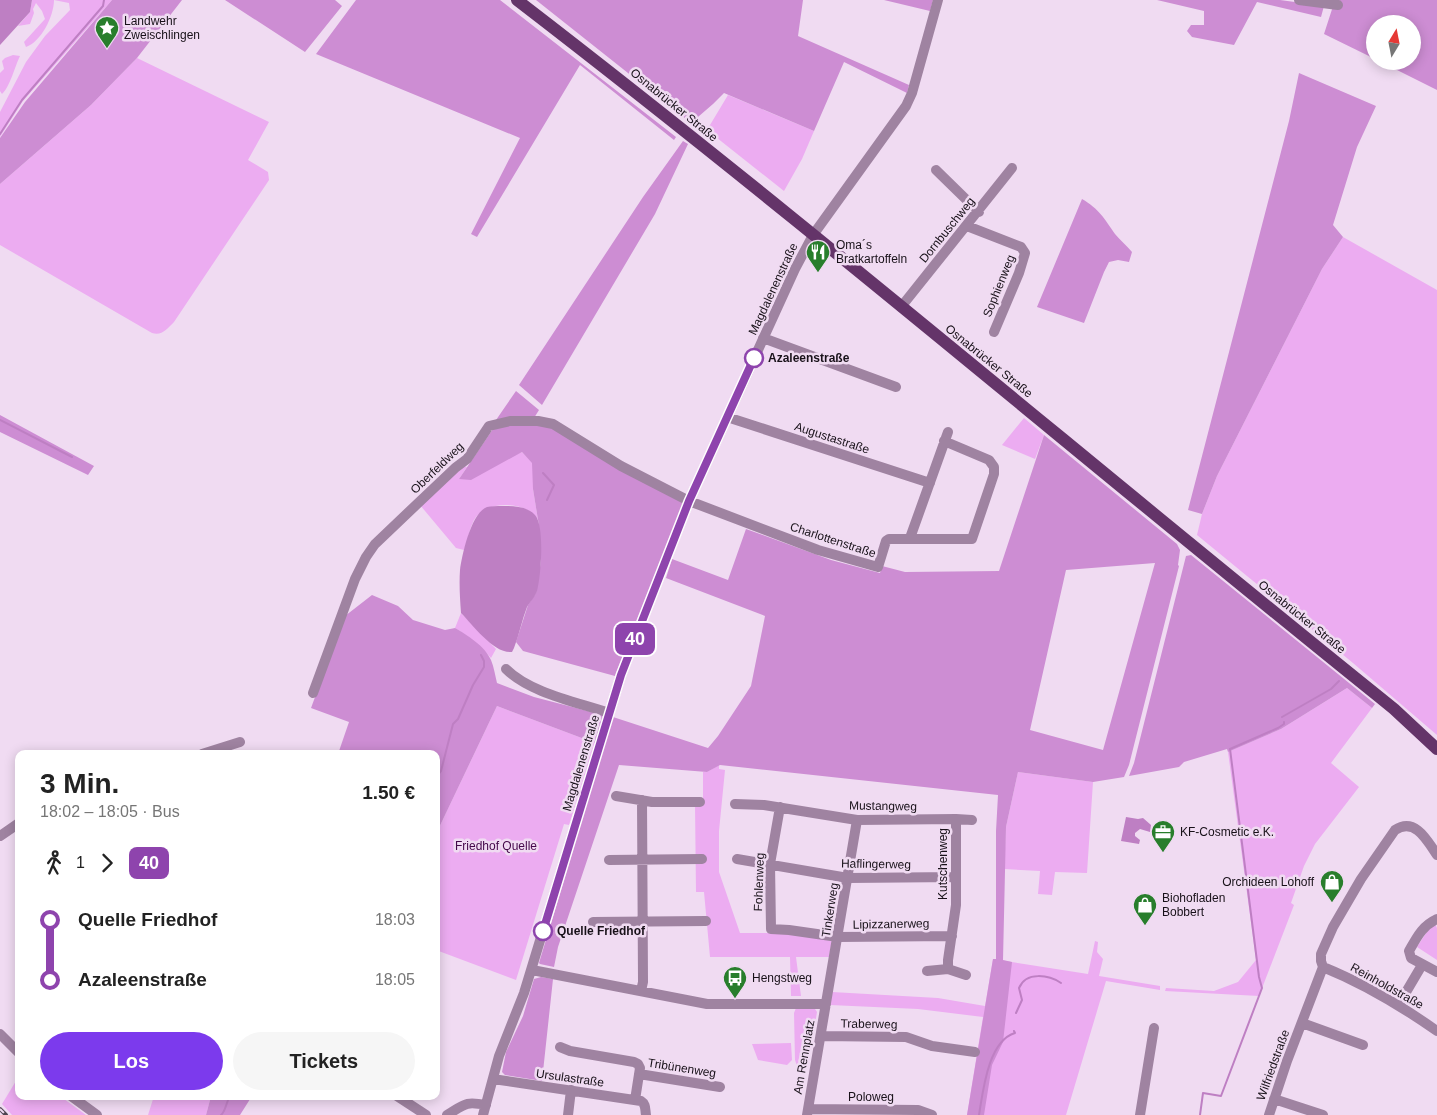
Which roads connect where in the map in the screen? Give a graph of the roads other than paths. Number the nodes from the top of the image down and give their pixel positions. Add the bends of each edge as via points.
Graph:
1 (517, 0) edge
2 (938, 0) edge
3 (1300, 0) edge
4 (1338, 5) dead end
5 (1012, 168) dead end
6 (936, 170) dead end
7 (979, 212) junction
8 (967, 226) junction
9 (813, 234) junction
10 (901, 307) junction
11 (994, 332) dead end
12 (763, 338) junction
13 (896, 387) dead end
14 (727, 418) junction
15 (930, 483) junction
16 (689, 501) junction
17 (910, 538) junction
18 (506, 669) dead end
19 (313, 693) dead end
20 (609, 713) junction
21 (240, 742) dead end
22 (1437, 749) edge
23 (215, 750) edge
24 (616, 796) dead end
25 (642, 800) junction
26 (700, 802) dead end
27 (735, 804) dead end
28 (780, 807) junction
29 (956, 819) junction
30 (857, 820) junction
31 (972, 820) dead end
32 (15, 826) edge
33 (0, 836) edge
34 (1437, 855) edge
35 (737, 859) dead end
36 (609, 860) dead end
37 (642, 860) junction
38 (702, 860) dead end
39 (770, 864) junction
40 (956, 877) junction
41 (848, 878) junction
42 (1437, 918) edge
43 (642, 921) junction
44 (706, 921) dead end
45 (593, 922) dead end
46 (771, 929) joint
47 (952, 936) junction
48 (838, 937) junction
49 (1422, 965) junction
50 (1324, 967) junction
51 (948, 969) junction
52 (532, 970) junction
53 (927, 971) dead end
54 (1437, 972) edge
55 (966, 975) dead end
56 (641, 991) junction
57 (826, 1004) junction
58 (1399, 1004) junction
59 (1302, 1023) junction
60 (1154, 1028) dead end
61 (1437, 1030) edge
62 (0, 1034) edge
63 (821, 1036) junction
64 (1363, 1045) dead end
65 (560, 1047) dead end
66 (15, 1048) edge
67 (975, 1052) dead end
68 (639, 1074) junction
69 (493, 1079) junction
70 (720, 1087) dead end
71 (571, 1090) junction
72 (76, 1100) edge
73 (403, 1100) edge
74 (1274, 1100) junction
75 (639, 1102) junction
76 (485, 1110) edge
77 (808, 1112) edge
78 (96, 1115) edge
79 (426, 1115) edge
80 (448, 1115) edge
81 (568, 1115) edge
82 (646, 1115) edge
83 (932, 1115) edge
84 (1140, 1115) edge
85 (1269, 1115) edge
86 (1323, 1115) edge

1 - 9 main road, Osnabrücker Straße
2 - 9 street via 906,106
3 - 4 street
5 - 7 street, Dornbuschweg
6 - 7 street
7 - 8 street, Dornbuschweg
8 - 10 street, Dornbuschweg
8 - 11 street, Sophienweg via 1021,247 1025,253
9 - 10 main road, Osnabrücker Straße
9 - 12 street, Magdalenenstraße
10 - 22 main road, Osnabrücker Straße via 1394,709
12 - 13 street
12 - 14 street, Magdalenenstraße
14 - 15 street, Augustastraße
14 - 16 street, Magdalenenstraße
15 - 17 street
15 - 17 street, Charlottenstraße via 946,436 989,460 994,467 972,539
16 - 17 street, Charlottenstraße via 823,552 878,567 886,541
16 - 19 street, Oberfeldweg via 552,424 510,421 489,426 468,459 375,544 366,557
16 - 20 street, Magdalenenstraße
18 - 20 street via 523,683 543,692
20 - 52 street, Magdalenenstraße
21 - 23 street
24 - 25 street
25 - 26 street
25 - 37 street
27 - 28 street, Mustangweg
28 - 30 street, Mustangweg
28 - 39 street, Fohlenweg
29 - 30 street, Mustangweg
29 - 31 street, Mustangweg
29 - 40 street, Kutschenweg
30 - 41 street, Tinkerweg
32 - 33 street
34 - 50 street, Wilfriedstraße via 1415,827 1407,825 1395,830 1361,878 1333,928 1321,954
35 - 39 street, Haflingerweg
36 - 37 street
37 - 38 street
37 - 43 street
39 - 41 street, Haflingerweg
39 - 46 street, Fohlenweg
40 - 41 street, Haflingerweg
40 - 47 street, Kutschenweg
41 - 48 street, Tinkerweg
42 - 49 street via 1422,929 1409,951 1411,958
43 - 44 street
43 - 45 street
43 - 56 street
46 - 48 street, Lipizzanerweg
47 - 48 street, Lipizzanerweg
47 - 51 street, Kutschenweg
48 - 57 street, Tinkerweg
49 - 54 street
49 - 58 street
50 - 58 street, Reinholdstraße
50 - 59 street, Wilfriedstraße
51 - 53 street
51 - 55 street
52 - 56 street
52 - 69 street, Magdalenenstraße via 520,1008 498,1056
56 - 57 street via 707,1004
57 - 63 street, Am Rennplatz
58 - 61 street, Reinholdstraße
59 - 64 street, Wilfriedstraße
59 - 74 street, Wilfriedstraße
60 - 84 street
62 - 66 street
63 - 67 street, Traberweg via 906,1038 932,1046
63 - 77 street, Am Rennplatz
65 - 68 street, Tribünenweg via 634,1062 638,1064
68 - 70 street, Tribünenweg
68 - 75 street, Tribünenweg
69 - 71 street, Ursulastraße
69 - 76 street, Magdalenenstraße
71 - 75 street, Ursulastraße
71 - 81 street
72 - 78 street
73 - 79 street
74 - 85 street, Wilfriedstraße
74 - 86 street
75 - 82 street, Tribünenweg
76 - 80 street via 469,1102
77 - 83 street, Poloweg via 918,1110

